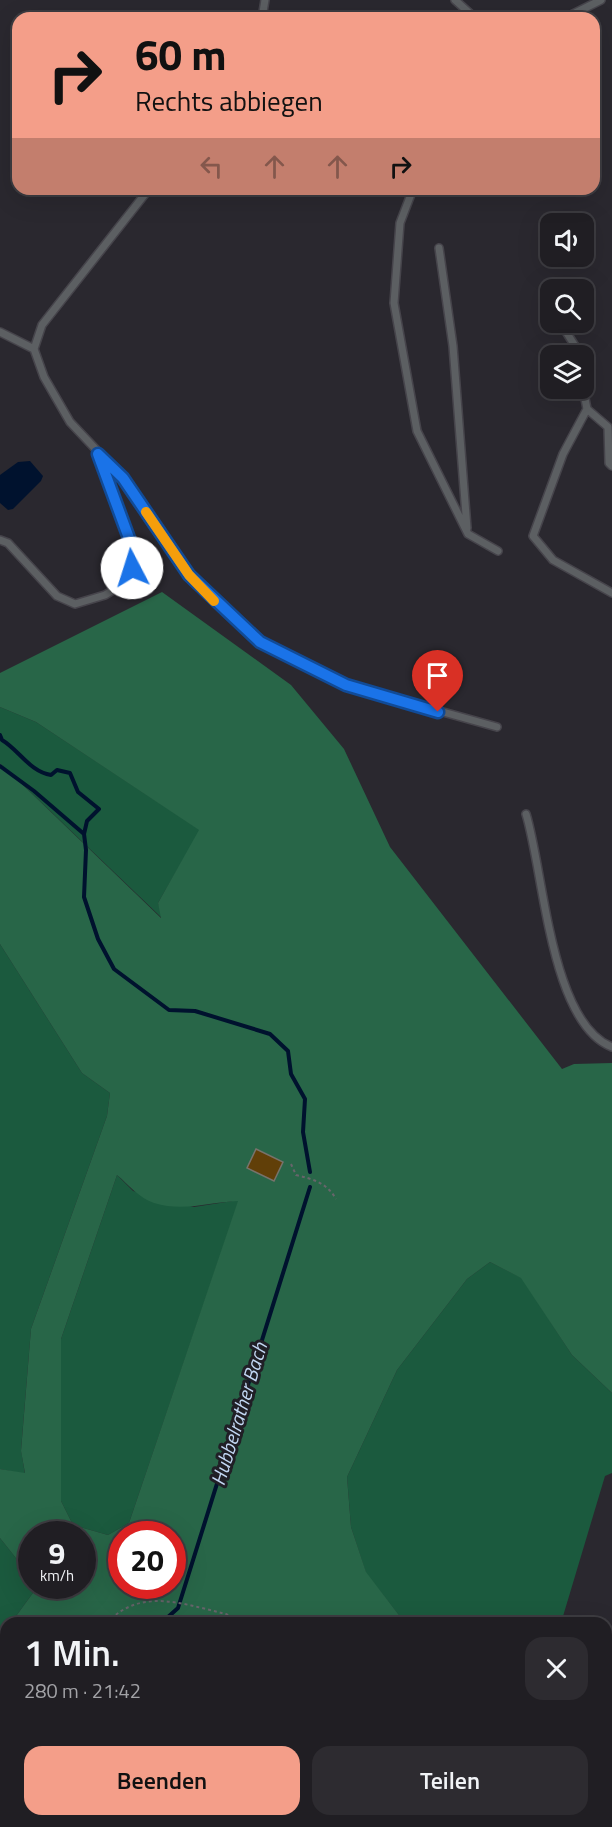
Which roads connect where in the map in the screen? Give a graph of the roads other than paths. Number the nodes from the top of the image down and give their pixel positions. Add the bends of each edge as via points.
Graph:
1 (455, 0) edge
2 (601, 0) edge
3 (468, 12) edge
4 (578, 12) edge
5 (144, 195) edge
6 (411, 195) edge
7 (439, 248) dead end
8 (0, 332) edge
9 (34, 349) junction
10 (586, 399) edge
11 (587, 409) junction
12 (610, 427) edge
13 (98, 454) junction
14 (612, 466) edge
15 (468, 534) junction
16 (0, 540) edge
17 (498, 551) dead end
18 (612, 593) edge
19 (497, 727) dead end
20 (526, 814) dead end
21 (612, 1047) edge

1 - 3 lane
2 - 4 lane
5 - 9 lane via 42,325
6 - 15 lane via 400,223 394,303 417,431
7 - 15 lane via 453,346
8 - 9 lane
9 - 13 lane via 44,377 70,422
10 - 11 lane
11 - 12 lane
11 - 18 lane via 563,454 533,536 553,560
12 - 14 lane
13 - 16 lane via 133,549 132,568 120,586 75,604 57,596 8,543
13 - 19 lane via 123,478 189,575 260,642 346,685
15 - 17 lane
20 - 21 lane via 568,998 593,1035

